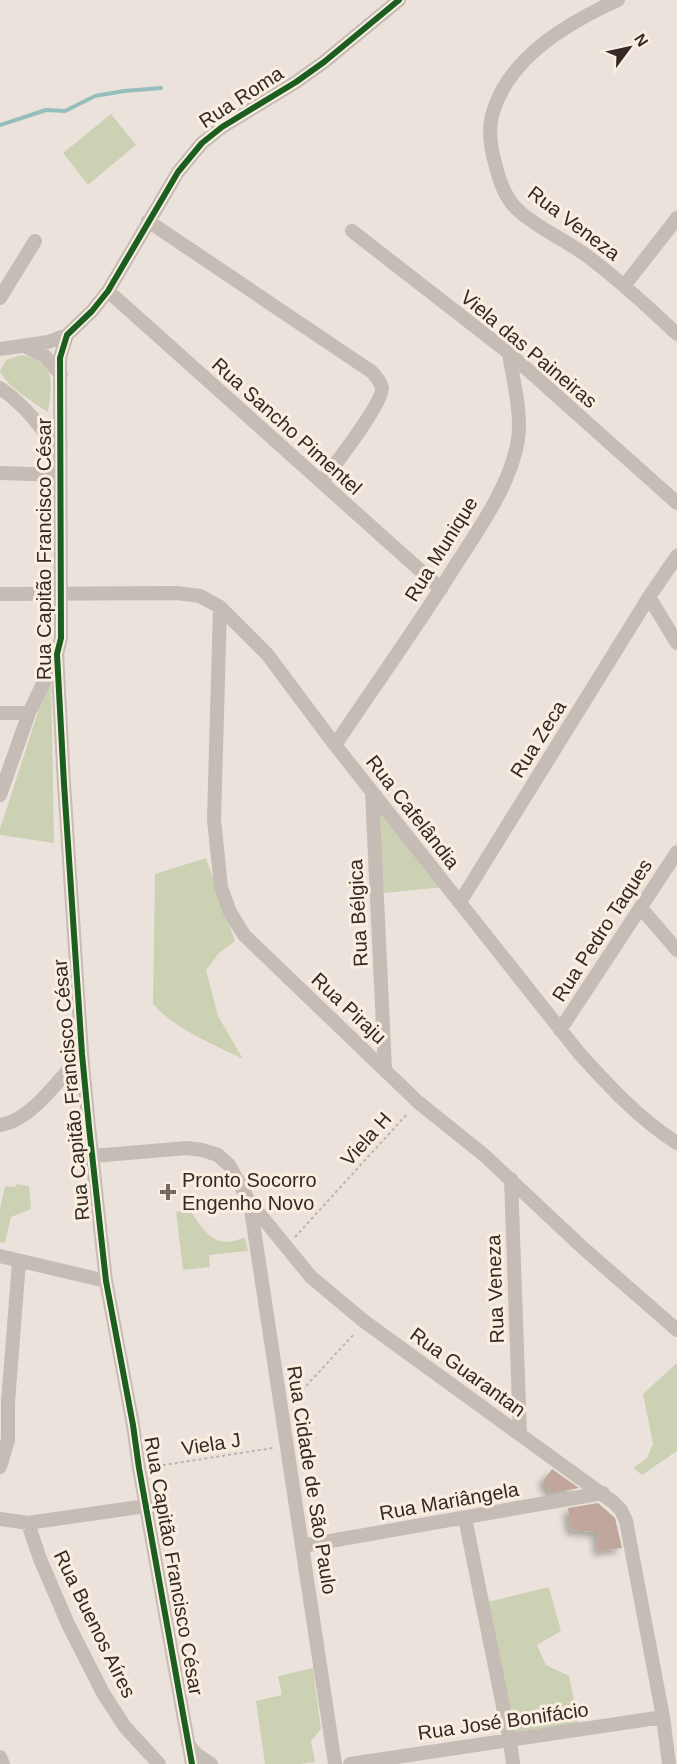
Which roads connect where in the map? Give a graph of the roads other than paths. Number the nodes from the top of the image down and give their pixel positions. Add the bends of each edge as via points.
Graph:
1 (399, 0) edge
2 (618, 0) edge
3 (677, 218) edge
4 (148, 220) junction
5 (352, 231) dead end
6 (35, 241) dead end
7 (624, 286) junction
8 (108, 291) junction
9 (0, 298) edge
10 (677, 334) edge
11 (68, 335) junction
12 (23, 346) junction
13 (0, 349) edge
14 (509, 353) junction
15 (62, 375) junction
16 (0, 388) edge
17 (60, 455) junction
18 (0, 473) edge
19 (60, 475) junction
20 (322, 482) junction
21 (677, 503) edge
22 (677, 556) edge
23 (441, 589) junction
24 (0, 594) edge
25 (61, 594) junction
26 (649, 597) junction
27 (220, 607) junction
28 (677, 643) edge
29 (57, 654) junction
30 (29, 712) junction
31 (0, 713) edge
32 (335, 745) junction
33 (372, 792) junction
34 (0, 795) edge
35 (677, 852) edge
36 (460, 902) junction
37 (640, 908) junction
38 (677, 950) edge
39 (560, 1030) junction
40 (82, 1054) junction
41 (385, 1069) junction
42 (0, 1125) edge
43 (677, 1143) edge
44 (93, 1156) junction
45 (511, 1179) junction
46 (249, 1201) junction
47 (0, 1256) edge
48 (19, 1262) junction
49 (106, 1281) junction
50 (677, 1330) edge
51 (520, 1434) junction
52 (0, 1467) edge
53 (603, 1493) junction
54 (146, 1506) junction
55 (465, 1518) junction
56 (0, 1519) edge
57 (28, 1523) junction
58 (302, 1546) junction
59 (663, 1717) junction
60 (510, 1741) junction
61 (188, 1743) junction
62 (0, 1757) edge
63 (419, 1759) edge
64 (3, 1764) edge
65 (159, 1764) edge
66 (192, 1764) edge
67 (211, 1764) edge
68 (335, 1764) edge
69 (350, 1764) edge
70 (513, 1764) edge
71 (669, 1764) edge

1 - 4 street, Rua Roma via 324,62 202,143
2 - 7 street, Rua Veneza via 562,29 524,62 501,92 490,129 496,169 505,194 519,211
3 - 7 street
4 - 8 street, Rua Roma
4 - 20 street via 379,380 382,387 377,404
5 - 14 street, Viela das Paineiras
6 - 9 street
7 - 10 street, Rua Veneza
8 - 11 street, Rua Roma
8 - 20 street, Rua Sancho Pimentel
11 - 12 street
11 - 15 street, Rua Capitão Francisco César via 60,358
12 - 13 street
12 - 15 street via 45,356
14 - 21 street, Viela das Paineiras
14 - 23 street, Rua Munique via 518,418 515,453 481,526
15 - 17 street, Rua Capitão Francisco César
16 - 17 street via 28,412
17 - 19 street, Rua Capitão Francisco César
18 - 19 street
19 - 25 street, Rua Capitão Francisco César
20 - 23 street, Rua Sancho Pimentel
22 - 26 street, Rua Zeca
23 - 32 street, Rua Munique
24 - 25 street, Rua Cafelândia
25 - 27 street, Rua Cafelândia via 177,593 200,596
25 - 29 street, Rua Capitão Francisco César
26 - 28 street
26 - 36 street, Rua Zeca
27 - 32 street, Rua Cafelândia via 267,654
27 - 41 street, Rua Piraju via 214,820 221,887 244,935
29 - 30 street
29 - 40 street, Rua Capitão Francisco César
30 - 31 street
30 - 34 street
32 - 33 street, Rua Cafelândia
33 - 36 street, Rua Cafelândia
33 - 41 street, Rua Bélgica
35 - 37 street, Rua Pedro Taques
36 - 39 street, Rua Cafelândia
37 - 38 street
37 - 39 street, Rua Pedro Taques
39 - 43 street, Rua Cafelândia via 616,1094
40 - 42 street via 30,1112 12,1124
40 - 44 street, Rua Capitão Francisco César
41 - 45 street, Rua Piraju via 418,1102
44 - 46 street, Rua Guarantan via 202,1150 218,1155 229,1165
44 - 49 street, Rua Capitão Francisco César
45 - 50 street, Rua Piraju
45 - 51 street, Rua Veneza
46 - 51 street, Rua Guarantan via 311,1277 365,1322
46 - 58 street, Rua Cidade de São Paulo
47 - 48 street
48 - 49 street
48 - 52 street via 8,1440
49 - 54 street, Rua Capitão Francisco César
51 - 53 street, Rua Guarantan
53 - 55 street, Rua Mariângela
53 - 59 street, Rua Guarantan via 621,1510 626,1521
54 - 57 street
54 - 61 street, Rua Capitão Francisco César
55 - 58 street, Rua Mariângela
55 - 60 street
56 - 57 street
57 - 65 street, Rua Buenos Aíres via 68,1624 103,1694 125,1727
58 - 68 street, Rua Cidade de São Paulo
59 - 60 street, Rua José Bonifácio
59 - 71 street, Rua Guarantan
60 - 63 street, Rua José Bonifácio
60 - 70 street
61 - 66 street, Rua Capitão Francisco César
61 - 67 street
62 - 64 street
63 - 69 street, Rua José Bonifácio

